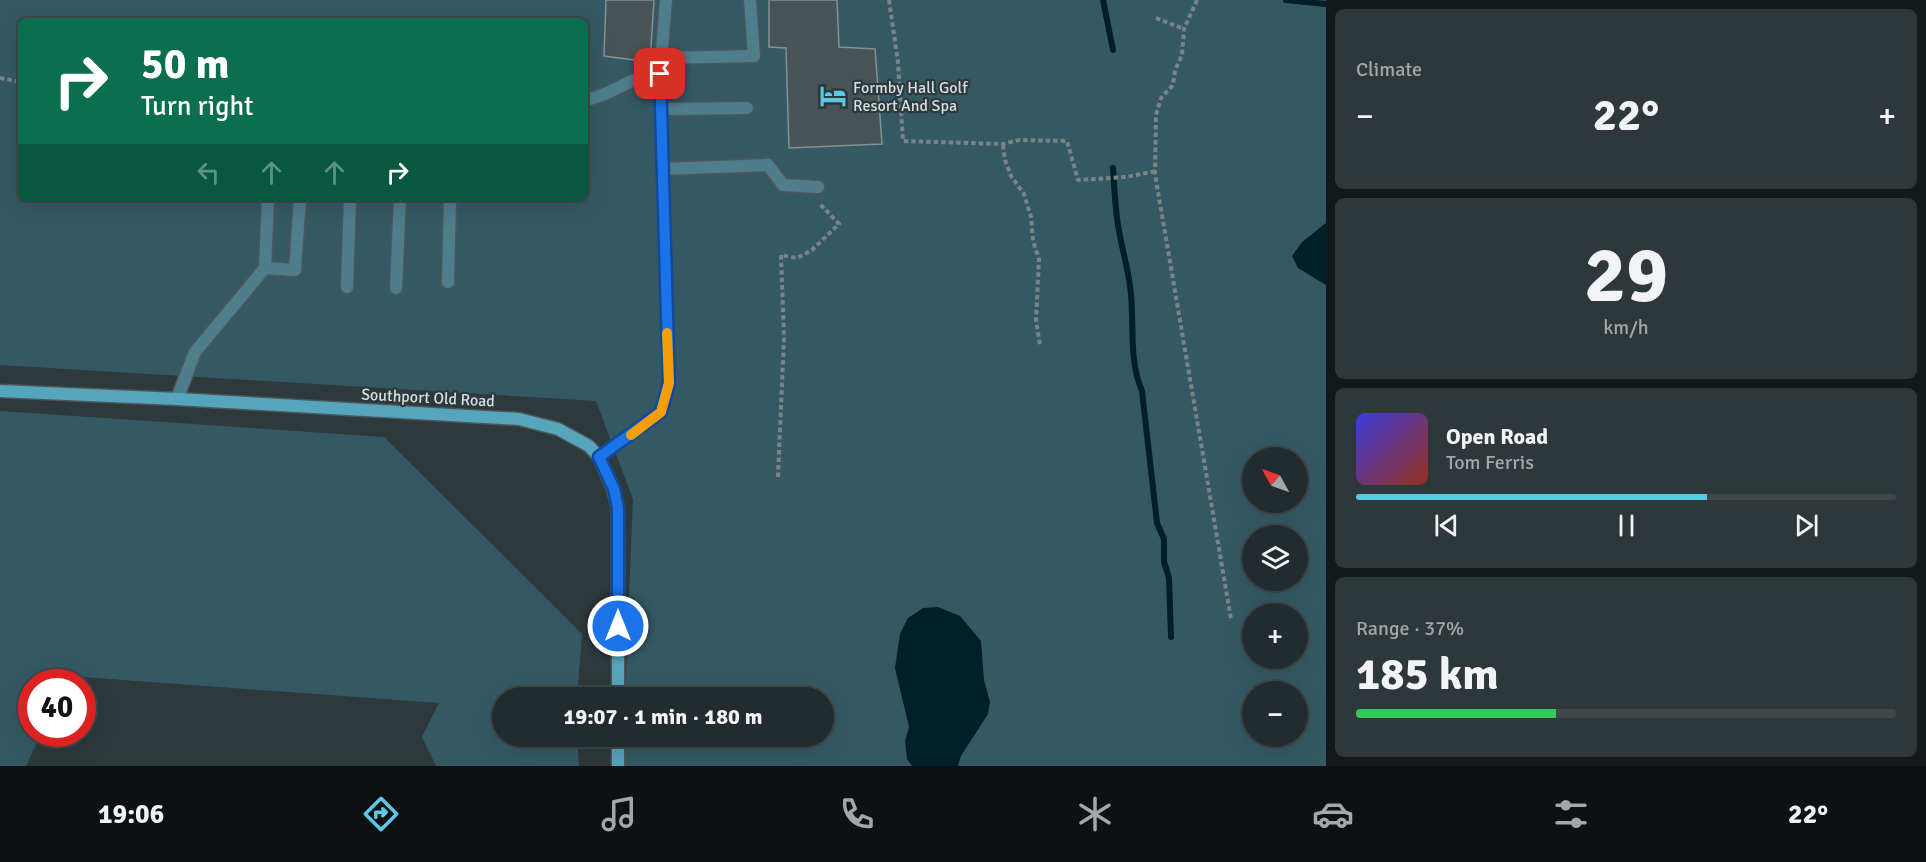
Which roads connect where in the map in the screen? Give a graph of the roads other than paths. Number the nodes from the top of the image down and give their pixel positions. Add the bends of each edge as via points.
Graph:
1 (666, 0) edge
2 (750, 0) edge
3 (661, 58) junction
4 (660, 74) junction
5 (588, 99) edge
6 (747, 108) dead end
7 (660, 109) junction
8 (662, 170) junction
9 (818, 187) dead end
10 (268, 201) edge
11 (300, 201) edge
12 (350, 201) edge
13 (400, 201) edge
14 (450, 201) edge
15 (265, 268) junction
16 (448, 282) dead end
17 (346, 287) dead end
18 (396, 288) dead end
19 (0, 391) edge
20 (177, 399) junction
21 (599, 457) junction
22 (618, 687) edge
23 (618, 747) edge
24 (618, 766) edge

1 - 3 lane
2 - 3 lane via 754,56
3 - 4 lane
4 - 5 lane via 646,74 619,89
4 - 7 lane
6 - 7 lane
7 - 8 lane
8 - 9 lane via 768,165 783,185
8 - 21 lane via 669,383 661,412
10 - 15 lane
11 - 15 lane via 295,270
12 - 17 lane
13 - 18 lane
14 - 16 lane
15 - 20 lane via 195,352
19 - 20 street, Southport Old Road
20 - 21 street, Southport Old Road via 519,419 558,429 589,446
21 - 22 street, Southport Old Road via 618,508
23 - 24 street

